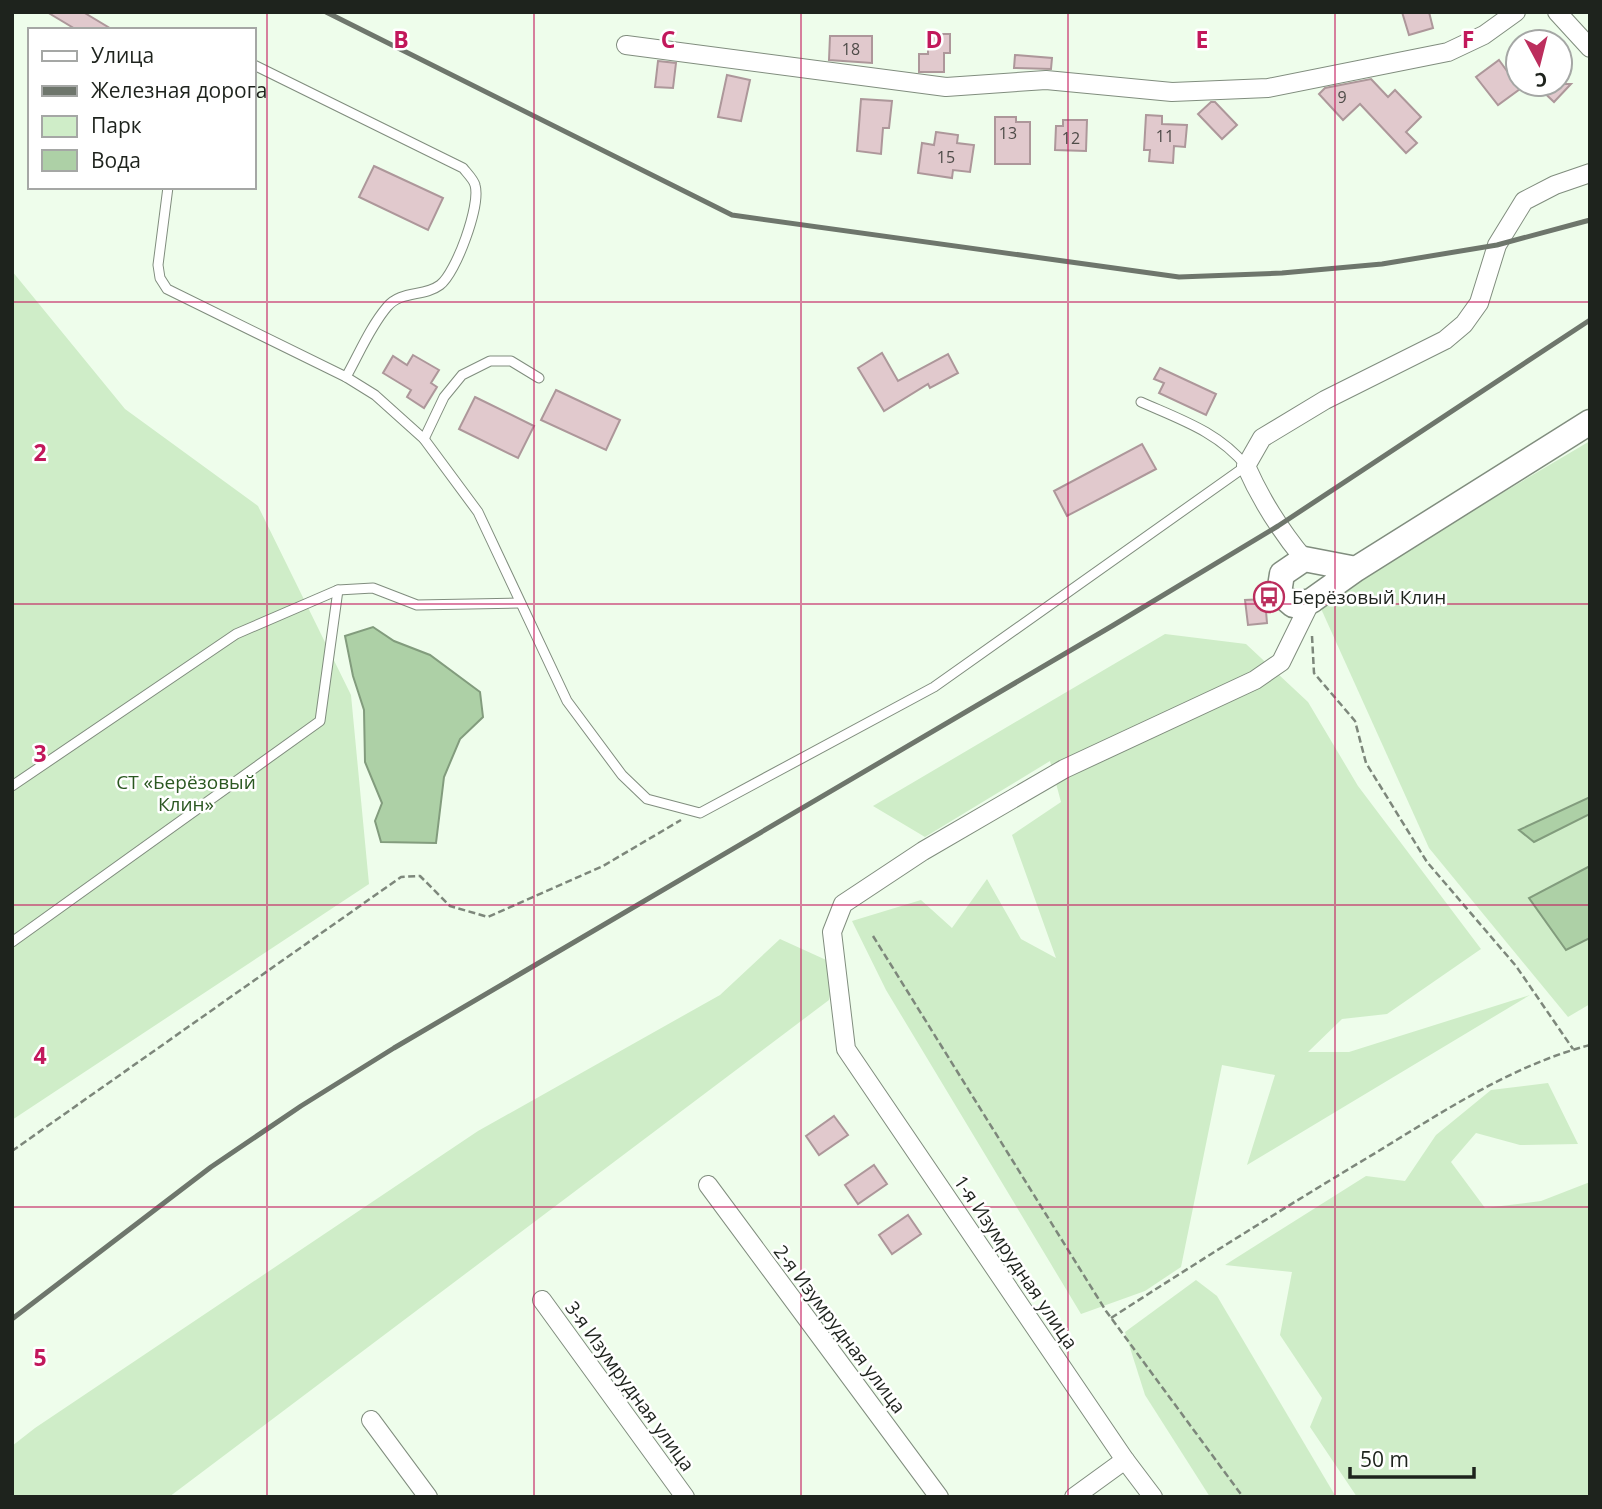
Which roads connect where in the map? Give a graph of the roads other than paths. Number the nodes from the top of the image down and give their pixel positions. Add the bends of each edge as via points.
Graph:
1 (1516, 12) edge
2 (1556, 12) edge
3 (626, 45) dead end
4 (1590, 48) edge
5 (256, 66) edge
6 (1590, 173) edge
7 (168, 189) edge
8 (346, 377) junction
9 (539, 377) dead end
10 (1141, 402) dead end
11 (1590, 422) edge
12 (424, 439) junction
13 (1245, 466) junction
14 (1304, 559) junction
15 (1356, 569) junction
16 (338, 590) junction
17 (1311, 601) junction
18 (519, 603) junction
19 (12, 786) edge
20 (12, 942) edge
21 (708, 1185) dead end
22 (542, 1300) dead end
23 (372, 1420) dead end
24 (1125, 1460) junction
25 (428, 1497) edge
26 (685, 1497) edge
27 (939, 1497) edge
28 (1074, 1497) edge
29 (1153, 1497) edge

1 - 3 street via 1448,52 1268,88 1172,92 1046,80 946,87
2 - 4 street
5 - 8 lane via 463,168 475,184 475,203 449,276 439,286 406,294 388,305
6 - 13 street via 1524,201 1497,245 1479,303 1446,340 1325,400 1262,438
7 - 8 lane via 158,265 167,289
8 - 12 lane
9 - 12 lane via 511,361 490,361 462,375 444,397
10 - 13 lane via 1209,432 1233,449
11 - 15 street
12 - 18 lane via 478,512
13 - 14 street via 1278,526
13 - 18 lane via 934,687 700,813 648,799 621,775 567,701
14 - 15 street
14 - 17 street via 1282,574 1279,593 1293,605
15 - 17 street
16 - 18 lane via 373,588 417,606
16 - 19 lane via 236,634
16 - 20 lane via 320,721
17 - 24 street, 1-я Изумрудная улица via 1281,662 1255,680 1064,769 923,851 843,904 832,932 846,1049
21 - 27 street, 2-я Изумрудная улица
22 - 26 street, 3-я Изумрудная улица
23 - 25 street
24 - 28 street
24 - 29 street, 1-я Изумрудная улица

